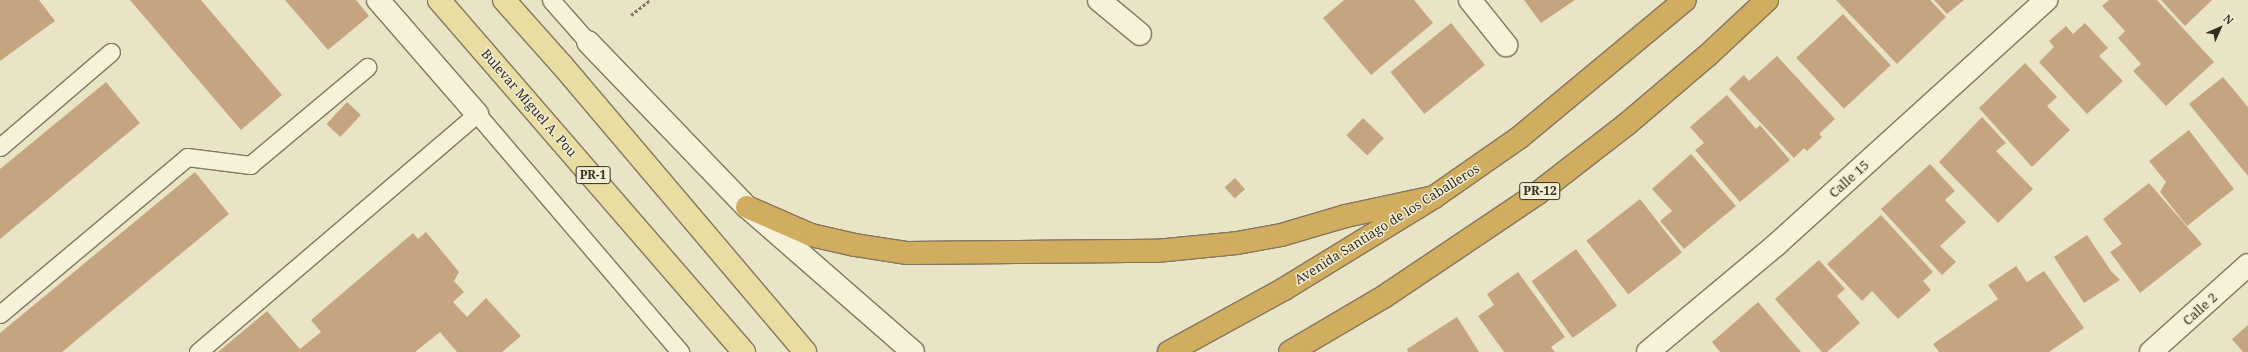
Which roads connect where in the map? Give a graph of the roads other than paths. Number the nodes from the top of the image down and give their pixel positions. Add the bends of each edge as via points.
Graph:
1 (378, 0) edge
2 (439, 0) edge
3 (504, 0) edge
4 (551, 0) edge
5 (1099, 0) edge
6 (1470, 0) edge
7 (1685, 0) edge
8 (1767, 0) edge
9 (2046, 0) edge
10 (1140, 34) dead end
11 (588, 42) joint
12 (1506, 45) dead end
13 (111, 52) dead end
14 (367, 67) dead end
15 (477, 114) junction
16 (0, 147) edge
17 (1434, 198) junction
18 (747, 207) junction
19 (2248, 265) edge
20 (0, 314) edge
21 (198, 352) edge
22 (680, 352) edge
23 (744, 352) edge
24 (805, 352) edge
25 (913, 352) edge
26 (1169, 352) edge
27 (1290, 352) edge
28 (1648, 352) edge
29 (2151, 352) edge

1 - 15 street
2 - 23 main road, Bulevar Miguel A. Pou / PR-1
3 - 24 main road
4 - 11 lane
5 - 10 street
6 - 12 street
7 - 17 highway, Avenida Santiago de los Caballeros via 1520,137
8 - 27 highway, PR-12 via 1707,56 1627,124 1538,193 1385,296
9 - 28 street, Calle 15 via 1776,245
11 - 18 street
13 - 16 lane
14 - 20 lane via 250,165 187,157
15 - 21 lane
15 - 22 lane
17 - 18 highway via 1346,216 1281,235 1237,243 1156,251 907,253 811,235
17 - 26 highway, Avenida Santiago de los Caballeros via 1284,289
18 - 25 street
19 - 29 street, Calle 2

